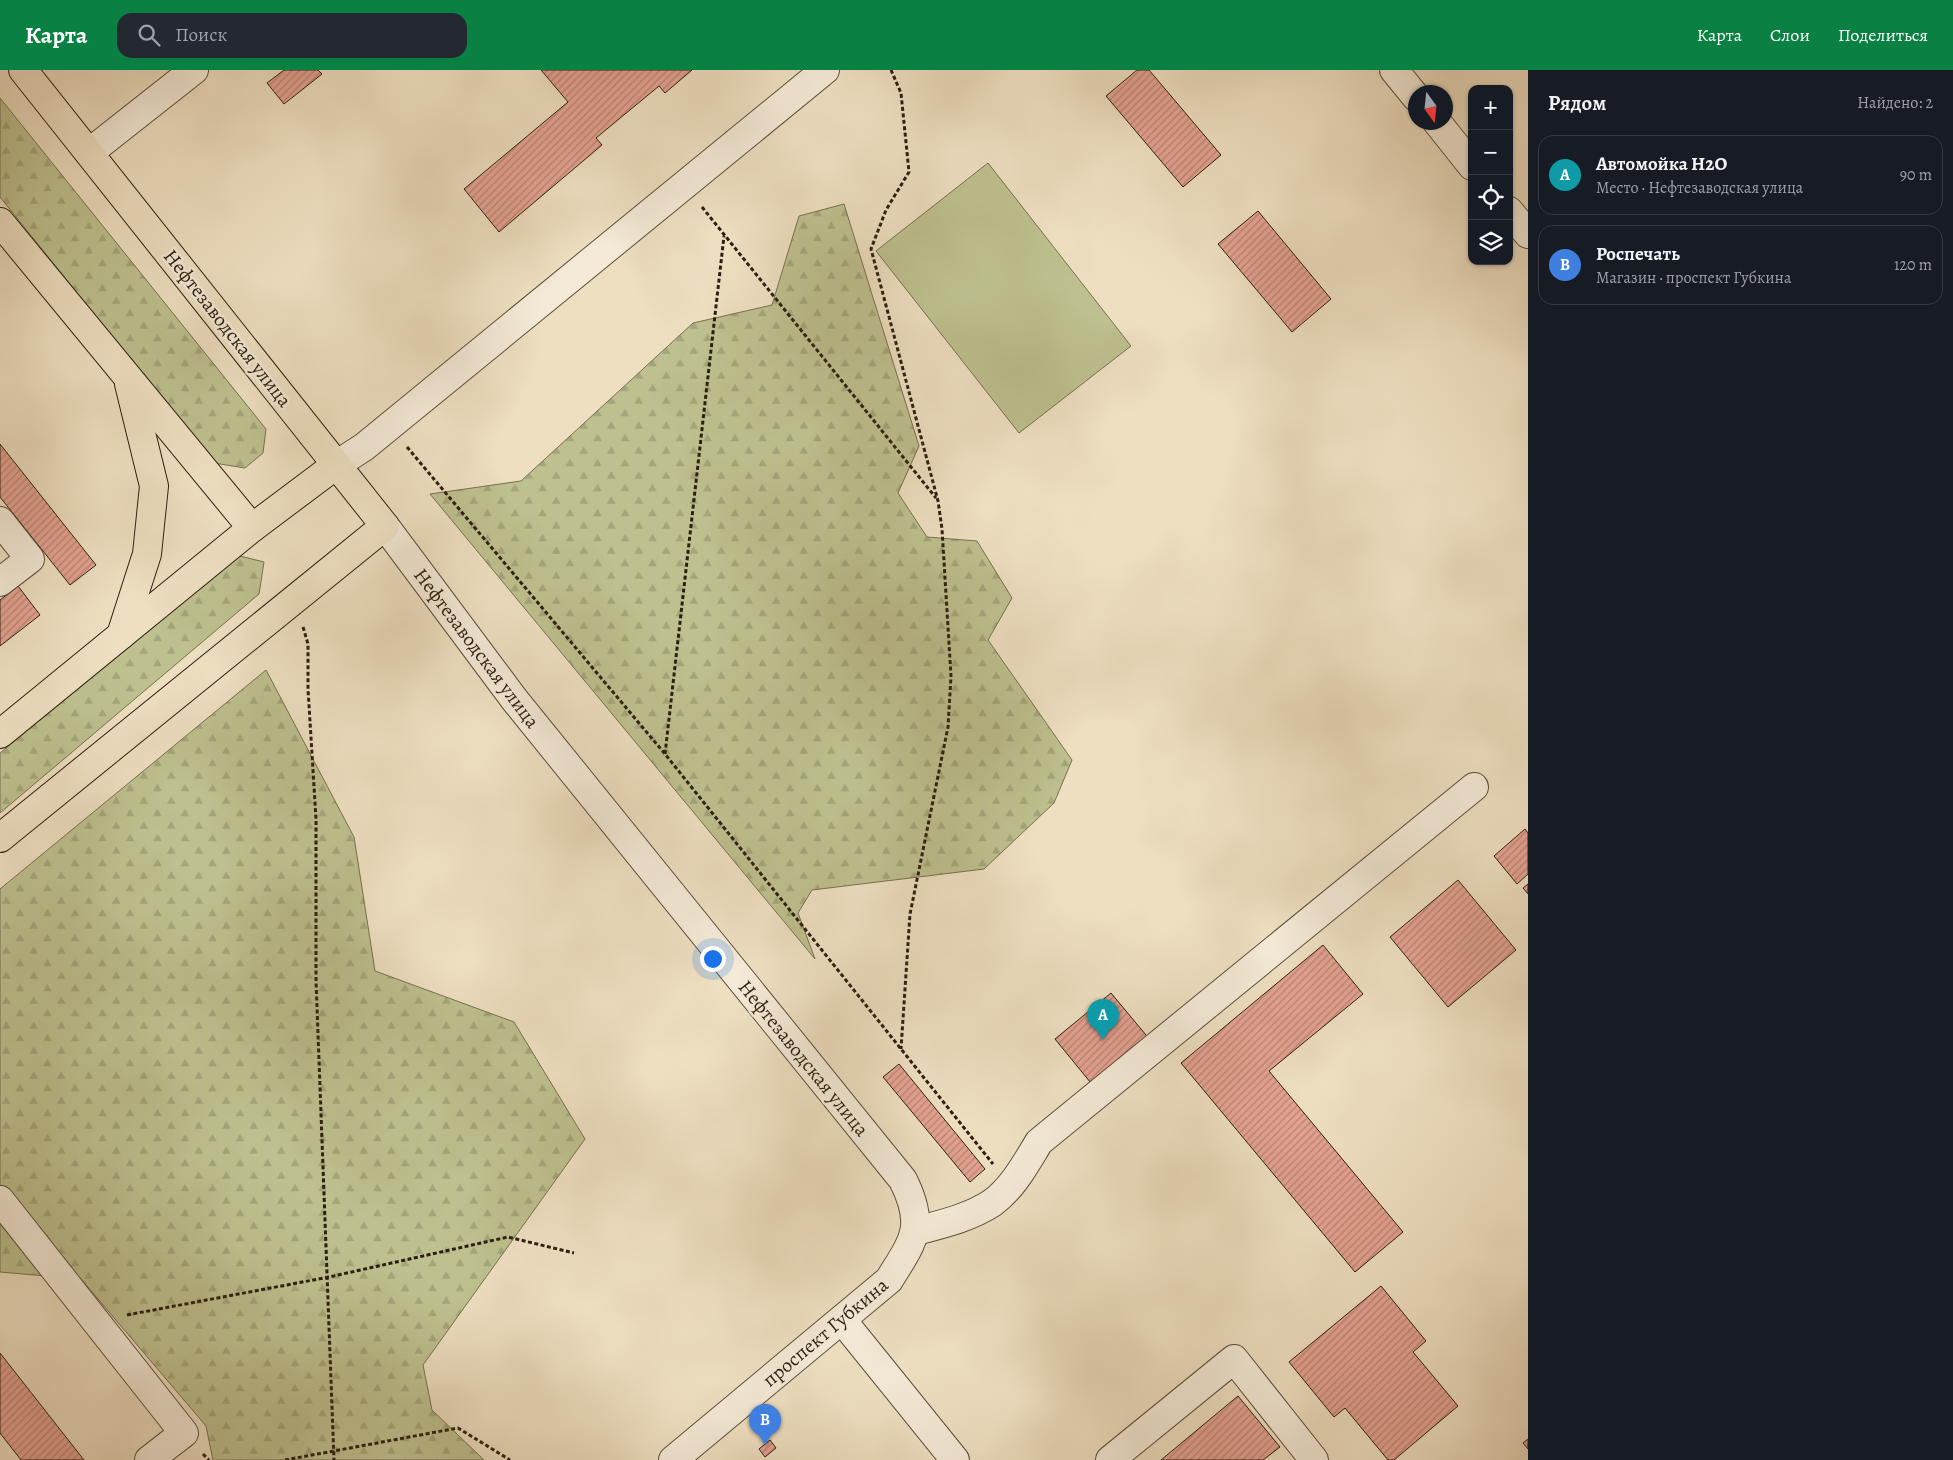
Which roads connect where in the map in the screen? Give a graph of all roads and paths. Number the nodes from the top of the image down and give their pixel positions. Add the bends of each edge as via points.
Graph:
1 (22, 70) edge
2 (194, 70) edge
3 (825, 70) edge
4 (891, 70) edge
5 (1394, 70) edge
6 (1408, 87) edge
7 (1443, 130) edge
8 (90, 152) junction
9 (1468, 161) edge
10 (684, 185) junction
11 (1513, 217) edge
12 (0, 222) edge
13 (1528, 234) edge
14 (724, 236) junction
15 (128, 377) junction
16 (390, 426) junction
17 (336, 465) junction
18 (938, 501) junction
19 (0, 522) edge
20 (385, 526) junction
21 (252, 528) junction
22 (0, 582) edge
23 (295, 599) junction
24 (121, 635) junction
25 (0, 734) edge
26 (665, 754) junction
27 (1474, 787) dead end
28 (0, 838) edge
29 (901, 1049) junction
30 (0, 1200) edge
31 (992, 1202) junction
32 (916, 1231) junction
33 (574, 1253) dead end
34 (329, 1277) junction
35 (842, 1320) junction
36 (95, 1321) junction
37 (334, 1451) junction
38 (149, 1460) edge
39 (285, 1460) edge
40 (334, 1460) edge
41 (510, 1460) edge
42 (673, 1460) edge
43 (955, 1460) edge
44 (1110, 1460) edge
45 (1314, 1460) edge

1 - 8 main road, Нефтезаводская улица
2 - 8 street
3 - 10 street
4 - 18 path via 902,93 909,172 886,210 871,249
5 - 6 street
7 - 9 street
8 - 17 main road, Нефтезаводская улица
10 - 14 path
10 - 16 street
11 - 13 street
12 - 15 main road
14 - 18 path
14 - 26 path
15 - 21 main road
15 - 24 main road via 154,486 147,554
16 - 17 street
16 - 26 path
17 - 20 main road, Нефтезаводская улица
17 - 21 main road
18 - 29 path via 951,676 948,728 910,914
19 - 22 street via 30,559
20 - 23 main road
20 - 32 street, Нефтезаводская улица via 523,711 903,1180 914,1202
21 - 24 main road
23 - 28 main road
23 - 34 path via 308,644 316,819 316,980
24 - 25 main road
26 - 29 path
27 - 31 street via 1039,1142 1018,1176
29 - 31 path via 993,1164
30 - 36 street
31 - 32 street via 955,1221
32 - 35 street, проспект Губкина via 889,1280
33 - 34 path via 508,1237
34 - 36 path
34 - 37 path
35 - 42 street, проспект Губкина
35 - 43 street
36 - 38 street via 184,1433
37 - 39 path
37 - 40 path
37 - 41 path via 458,1428
44 - 45 street via 1234,1359

